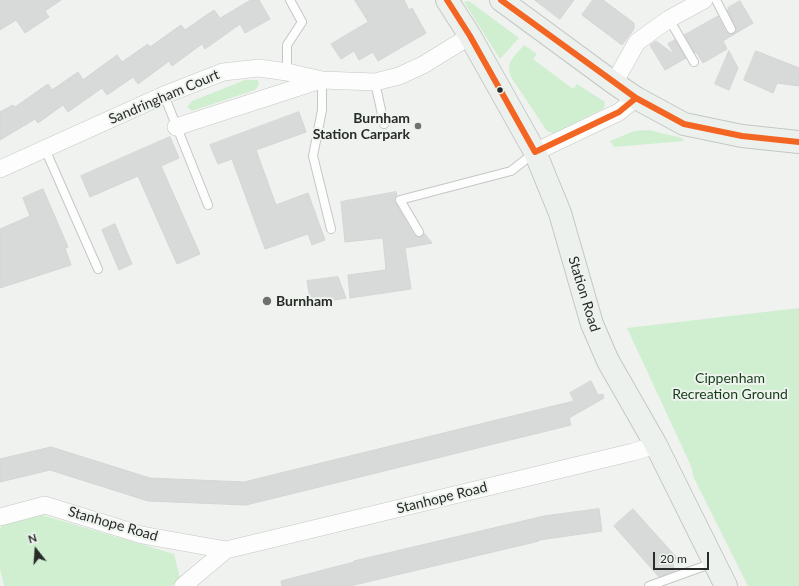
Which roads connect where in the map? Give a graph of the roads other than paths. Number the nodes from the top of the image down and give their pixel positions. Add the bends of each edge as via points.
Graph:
1 (290, 0) edge
2 (447, 0) edge
3 (500, 0) edge
4 (704, 0) edge
5 (716, 0) edge
6 (669, 19) junction
7 (731, 29) dead end
8 (470, 36) junction
9 (694, 62) dead end
10 (287, 72) junction
11 (322, 80) junction
12 (375, 82) junction
13 (614, 83) junction
14 (164, 95) junction
15 (636, 98) junction
16 (384, 124) dead end
17 (176, 127) junction
18 (799, 142) edge
19 (45, 149) junction
20 (535, 152) junction
21 (0, 169) edge
22 (208, 205) dead end
23 (331, 229) dead end
24 (419, 232) dead end
25 (98, 269) dead end
26 (656, 444) junction
27 (0, 517) edge
28 (226, 550) junction
29 (714, 563) junction
30 (183, 586) edge
31 (649, 586) edge
32 (726, 586) edge

1 - 10 lane via 302,22 287,45
2 - 8 street, Station Road
3 - 13 street
4 - 6 street
5 - 7 lane
6 - 9 lane
6 - 13 street via 637,42
8 - 12 street, Sandringham Court via 422,65 399,76
8 - 20 street, Station Road
10 - 11 street, Sandringham Court
10 - 14 street, Sandringham Court via 259,68 223,72
11 - 12 street, Sandringham Court
11 - 17 street
11 - 23 lane via 322,110 313,156
12 - 16 lane
13 - 15 street
14 - 17 lane
14 - 19 street, Sandringham Court
15 - 18 street via 684,124 742,136
15 - 20 street via 619,112
17 - 22 lane
19 - 21 street, Sandringham Court
19 - 25 lane
20 - 24 lane via 511,171 400,200
20 - 26 street, Station Road via 560,213 592,324 608,361
26 - 28 street, Stanhope Road via 633,452
26 - 29 street, Station Road
27 - 28 street, Stanhope Road via 45,505 142,535
28 - 30 street, Stanhope Road
29 - 31 lane
29 - 32 street, Station Road

